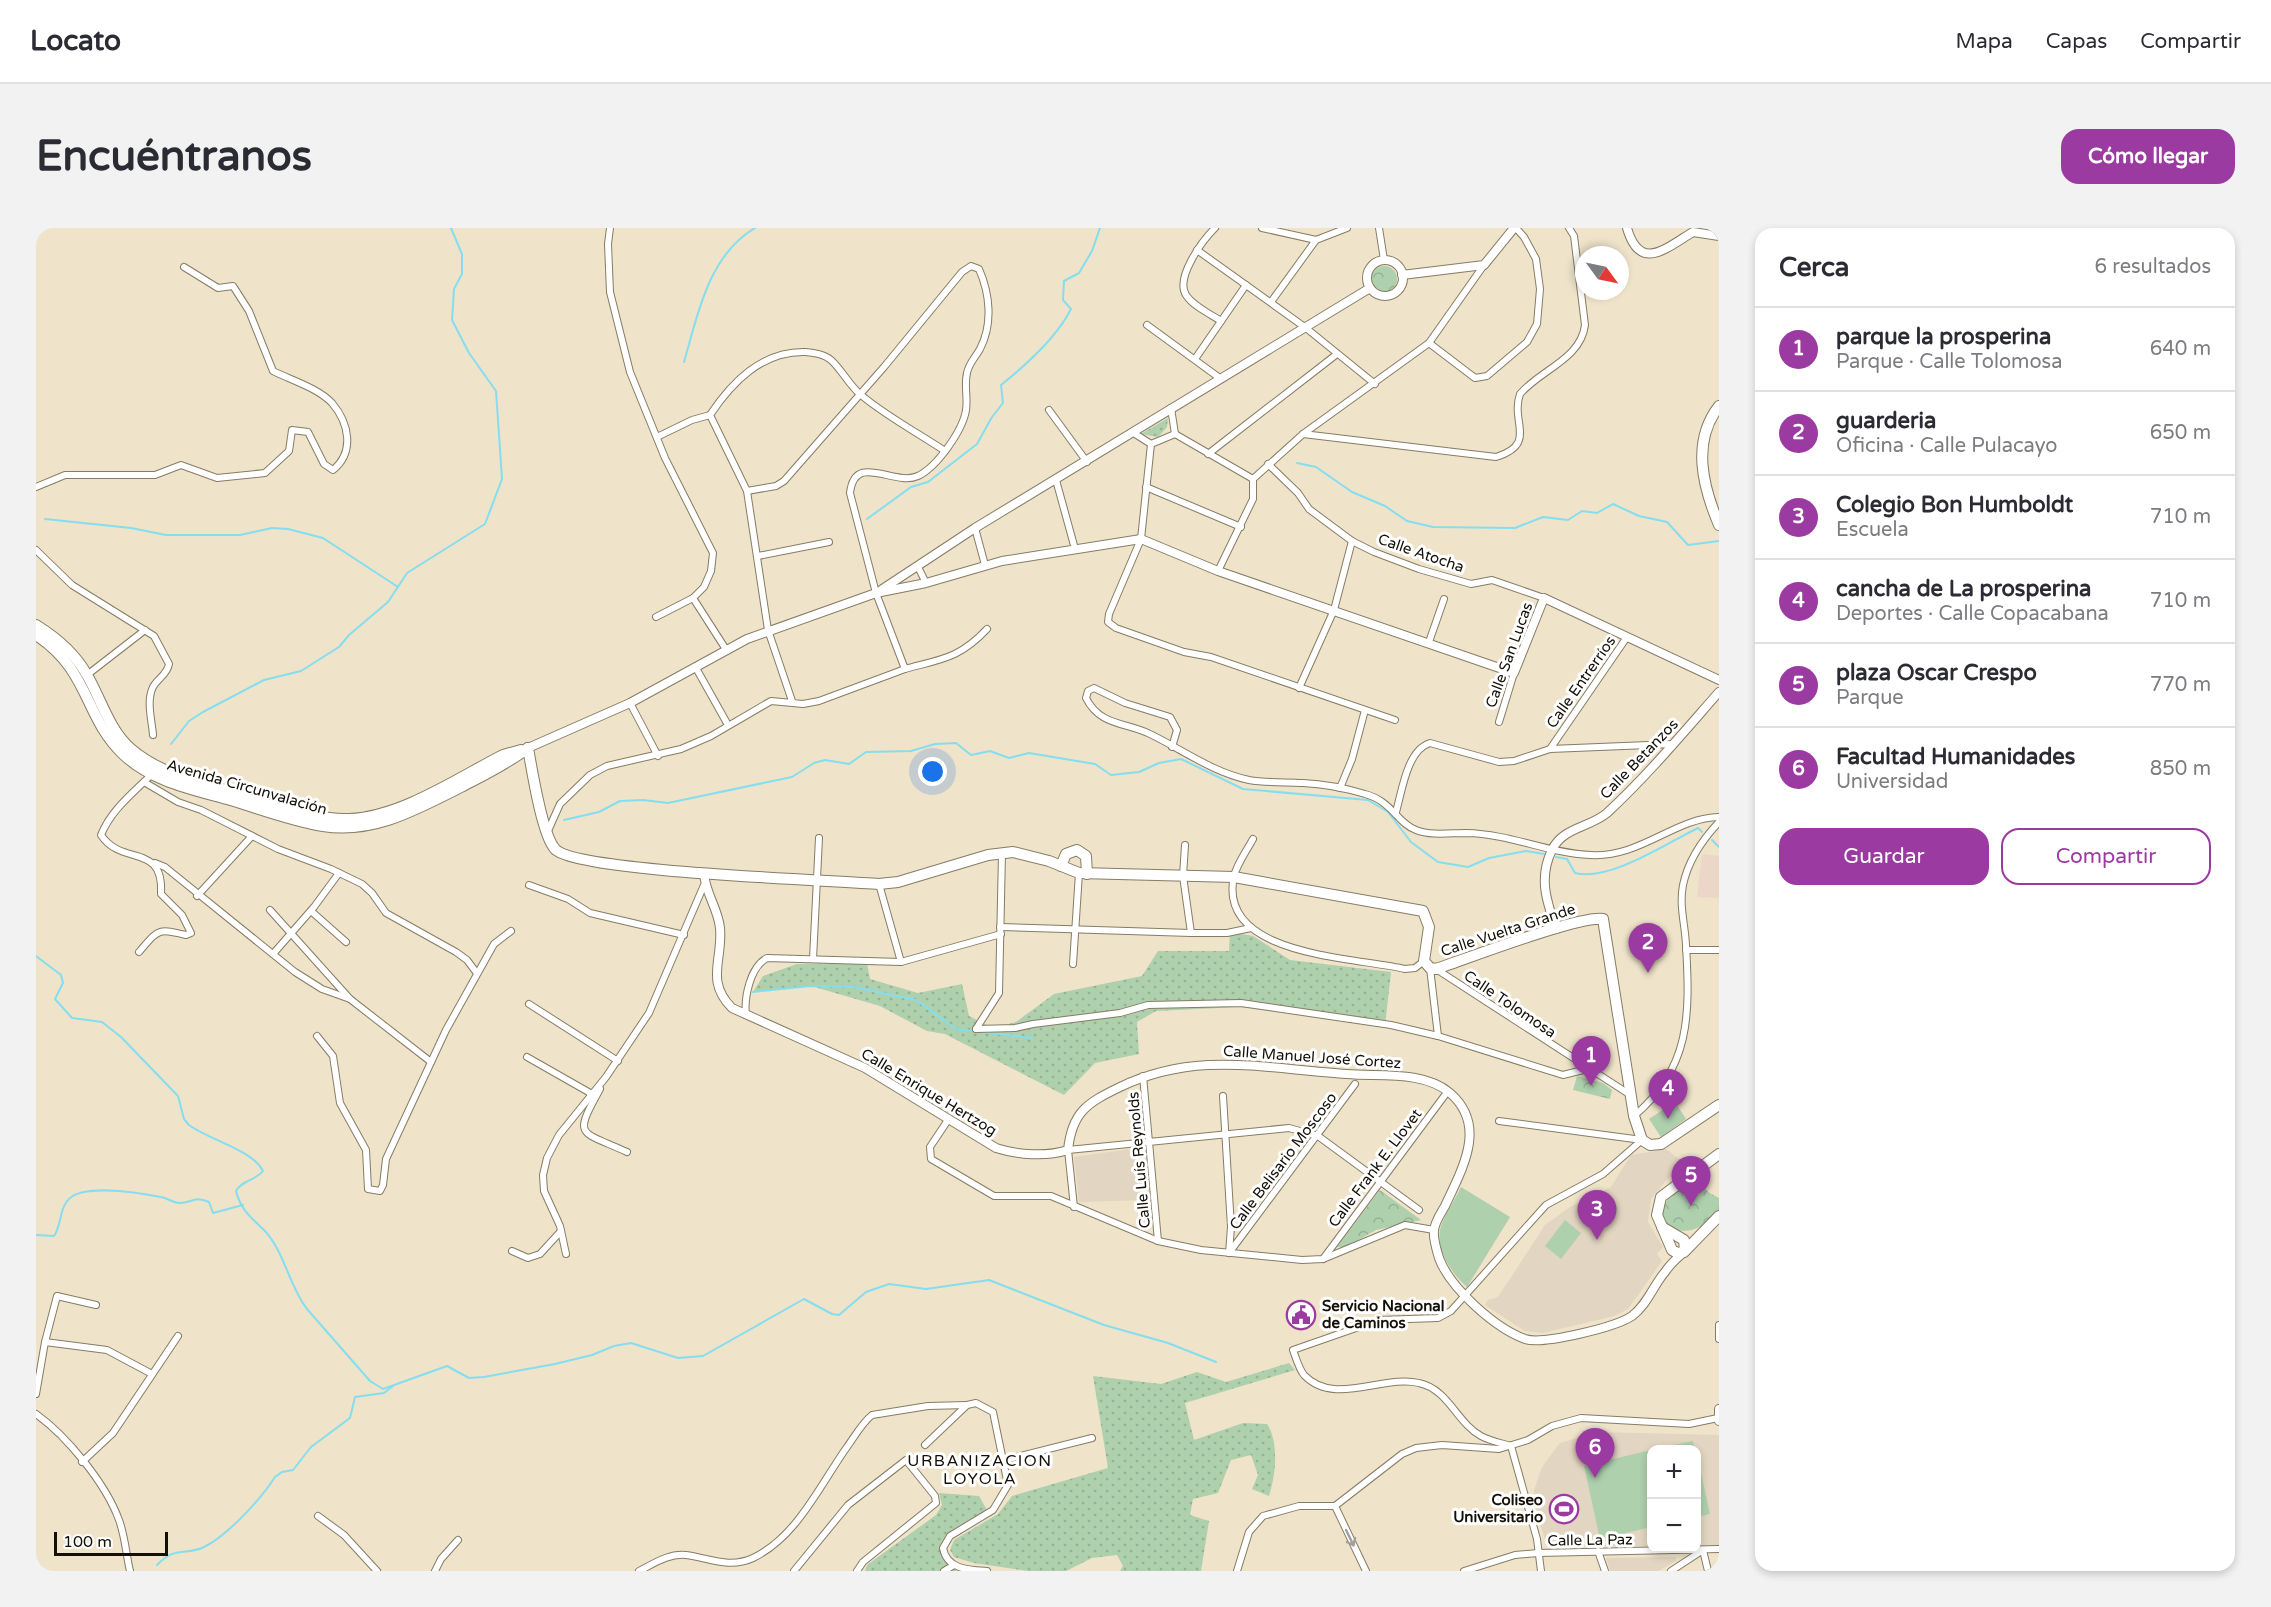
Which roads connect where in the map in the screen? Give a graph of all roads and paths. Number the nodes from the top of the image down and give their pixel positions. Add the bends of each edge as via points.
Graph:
1 (610, 228) edge
2 (1215, 228) edge
3 (1262, 228) edge
4 (1347, 228) edge
5 (1379, 228) edge
6 (1515, 228) edge
7 (1569, 228) edge
8 (1628, 228) edge
9 (1693, 230) edge
10 (1719, 236) edge
11 (1316, 240) junction
12 (1197, 250) junction
13 (1383, 260) junction
14 (1484, 265) junction
15 (184, 267) dead end
16 (1402, 274) junction
17 (1246, 285) junction
18 (1370, 288) junction
19 (1271, 302) junction
20 (1221, 321) junction
21 (1147, 325) dead end
22 (1306, 328) junction
23 (1429, 343) junction
24 (1337, 354) junction
25 (1195, 359) junction
26 (1221, 379) junction
27 (1375, 384) junction
28 (860, 394) junction
29 (1719, 406) edge
30 (1171, 408) junction
31 (1049, 410) dead end
32 (710, 415) junction
33 (1132, 432) junction
34 (1175, 434) junction
35 (1303, 434) junction
36 (657, 437) junction
37 (1151, 444) junction
38 (945, 451) junction
39 (1208, 454) junction
40 (1087, 462) junction
41 (1268, 464) junction
42 (1253, 479) junction
43 (1056, 480) junction
44 (36, 487) edge
45 (1146, 487) junction
46 (747, 491) junction
47 (1719, 525) edge
48 (1241, 527) junction
49 (975, 528) junction
50 (1141, 539) junction
51 (1352, 541) junction
52 (829, 542) dead end
53 (1075, 549) junction
54 (36, 550) edge
55 (758, 556) junction
56 (985, 566) junction
57 (918, 567) junction
58 (1218, 572) junction
59 (926, 583) junction
60 (876, 593) junction
61 (693, 598) junction
62 (1544, 598) junction
63 (1444, 599) dead end
64 (1334, 610) junction
65 (656, 617) dead end
66 (36, 625) edge
67 (987, 629) dead end
68 (145, 630) junction
69 (768, 630) junction
70 (36, 635) edge
71 (1627, 636) junction
72 (1429, 642) junction
73 (727, 651) junction
74 (696, 668) junction
75 (905, 669) junction
76 (1514, 673) junction
77 (87, 675) junction
78 (1719, 680) edge
79 (1299, 688) junction
80 (1719, 692) edge
81 (792, 701) junction
82 (630, 703) junction
83 (1365, 710) junction
84 (1395, 720) dead end
85 (1499, 722) dead end
86 (728, 725) junction
87 (153, 735) dead end
88 (1673, 744) junction
89 (1172, 747) junction
90 (528, 748) junction
91 (1550, 749) junction
92 (658, 756) junction
93 (148, 778) junction
94 (1340, 788) junction
95 (1396, 812) junction
96 (1719, 817) edge
97 (1719, 822) edge
98 (547, 834) junction
99 (252, 836) junction
100 (819, 838) dead end
101 (1253, 839) dead end
102 (1185, 845) dead end
103 (1552, 849) junction
104 (1002, 853) junction
105 (154, 862) junction
106 (1061, 866) junction
107 (339, 873) junction
108 (704, 873) junction
109 (1083, 873) junction
110 (1183, 876) junction
111 (1234, 877) junction
112 (816, 879) junction
113 (879, 884) junction
114 (529, 885) dead end
115 (704, 885) junction
116 (197, 896) junction
117 (270, 910) dead end
118 (311, 910) junction
119 (1251, 928) junction
120 (1556, 929) junction
121 (1074, 930) junction
122 (511, 931) dead end
123 (1000, 931) junction
124 (291, 933) junction
125 (1191, 933) junction
126 (684, 935) junction
127 (346, 942) dead end
128 (1686, 950) junction
129 (1719, 950) edge
130 (139, 952) dead end
131 (273, 954) junction
132 (813, 959) junction
133 (902, 962) junction
134 (1073, 964) dead end
135 (1430, 966) junction
136 (476, 972) junction
137 (350, 999) junction
138 (529, 1004) dead end
139 (746, 1015) junction
140 (316, 1036) dead end
141 (1437, 1036) junction
142 (527, 1057) dead end
143 (618, 1061) junction
144 (431, 1062) junction
145 (1587, 1069) junction
146 (1143, 1076) junction
147 (606, 1077) junction
148 (1355, 1084) dead end
149 (1448, 1091) junction
150 (592, 1094) junction
151 (1223, 1096) dead end
152 (1632, 1096) junction
153 (1719, 1105) edge
154 (1634, 1116) junction
155 (948, 1120) junction
156 (1499, 1120) dead end
157 (1227, 1133) junction
158 (1318, 1136) junction
159 (1150, 1140) junction
160 (1642, 1140) junction
161 (1068, 1150) junction
162 (627, 1152) dead end
163 (1719, 1154) edge
164 (1380, 1182) junction
165 (1074, 1207) junction
166 (1419, 1210) dead end
167 (1719, 1216) edge
168 (1434, 1230) junction
169 (561, 1231) junction
170 (1158, 1241) junction
171 (1680, 1246) junction
172 (512, 1251) dead end
173 (1229, 1252) junction
174 (566, 1254) dead end
175 (1323, 1259) junction
176 (1464, 1297) junction
177 (96, 1305) dead end
178 (1719, 1325) edge
179 (178, 1336) dead end
180 (1719, 1339) edge
181 (45, 1342) junction
182 (152, 1374) junction
183 (36, 1394) edge
184 (967, 1405) junction
185 (36, 1414) edge
186 (1719, 1416) edge
187 (1092, 1438) dead end
188 (925, 1445) dead end
189 (1511, 1446) junction
190 (1005, 1460) junction
191 (82, 1462) junction
192 (1335, 1506) junction
193 (318, 1516) dead end
194 (458, 1540) dead end
195 (1719, 1549) edge
196 (1703, 1550) junction
197 (1598, 1551) junction
198 (1538, 1553) junction
199 (954, 1564) junction
200 (130, 1571) edge
201 (377, 1571) edge
202 (435, 1571) edge
203 (639, 1571) edge
204 (794, 1571) edge
205 (857, 1571) edge
206 (944, 1571) edge
207 (987, 1571) edge
208 (1237, 1571) edge
209 (1366, 1571) edge
210 (1464, 1571) edge
211 (1541, 1571) edge
212 (1605, 1571) edge
213 (1671, 1571) edge
214 (1708, 1571) edge

1 - 36 street via 610,292 630,372
2 - 12 street
3 - 11 street
4 - 11 street
5 - 13 street
6 - 14 street
6 - 23 street via 1536,259 1540,289 1537,324 1527,342 1487,376 1475,378
7 - 35 street via 1574,236 1585,326 1583,339 1575,350 1520,394 1516,403 1520,442 1511,452 1496,457
8 - 9 street via 1631,240 1648,255 1658,253
9 - 10 street
11 - 19 street
12 - 17 street
12 - 20 street via 1183,289 1188,298
13 - 16 street via 1398,266
13 - 18 street via 1369,270
14 - 16 street
14 - 23 street
15 - 44 street via 218,288 232,286 249,311 273,371 331,402 349,441 344,461 333,470 324,464 308,432 292,430 289,451 265,473 217,478 181,465 155,475 65,475
16 - 18 street via 1401,286 1392,294 1380,295
17 - 19 street
17 - 20 street
18 - 22 street
19 - 22 street
20 - 25 street
21 - 25 street
22 - 24 street
22 - 26 street
23 - 27 street
24 - 27 street
24 - 39 street
25 - 26 street
26 - 30 street
27 - 35 street
28 - 32 street via 830,359 816,353 790,352 770,356 750,370
28 - 38 street
28 - 38 street via 962,272 971,266 979,269 988,304 988,328 966,376 966,410 961,426
28 - 46 street via 784,481
29 - 47 main road via 1704,434 1701,459 1705,490
30 - 33 street
30 - 34 street
31 - 40 street
32 - 36 street
32 - 46 street
33 - 37 street
33 - 40 street
34 - 37 street
34 - 39 street
35 - 41 street
36 - 61 street via 713,553 704,587
37 - 45 street
38 - 60 street via 918,477 906,479 864,472 851,483 850,493
39 - 42 street
40 - 43 street
41 - 42 street
41 - 51 street, Calle Atocha via 1310,509
42 - 48 street via 1253,499
43 - 49 street
43 - 53 street
45 - 48 street
45 - 50 street
46 - 55 street
48 - 58 street
49 - 56 street
49 - 57 street
50 - 53 street
50 - 58 street
50 - 79 street via 1108,622 1184,652
51 - 62 street, Calle Atocha via 1419,569 1471,584 1492,580
51 - 64 street
52 - 55 street
53 - 56 street
54 - 68 street via 72,585
55 - 69 street
56 - 59 street
57 - 59 street
57 - 60 street
58 - 64 street
59 - 60 street
60 - 69 street
60 - 75 street
61 - 65 street
61 - 73 street
62 - 71 street, Calle Atocha
62 - 76 street, Calle San Lucas
63 - 72 street
64 - 72 street
64 - 79 street
66 - 77 main road, Avenida Circunvalación via 74,654
67 - 75 street via 958,655
68 - 77 street
68 - 87 street via 154,636 169,664 150,699
69 - 73 street
69 - 81 street
70 - 93 main road, Avenida Circunvalación via 67,660 105,730
71 - 78 street, Calle Atocha
71 - 91 street, Calle Entrerríos
72 - 76 street
73 - 74 street
74 - 82 street
74 - 86 street
75 - 81 street via 819,701
76 - 85 street, Calle San Lucas
77 - 90 main road, Avenida Circunvalación via 113,726 130,748 156,766 183,778 324,817 349,819 397,809 503,755
79 - 83 street
80 - 88 street, Calle Betanzos
81 - 86 street via 771,701
82 - 90 street
82 - 92 street
83 - 84 street
83 - 94 street
86 - 92 street via 691,745
88 - 91 street
88 - 103 street, Calle Betanzos via 1604,815 1560,837
89 - 89 street via 1177,730 1170,717 1125,703 1102,690 1088,691 1089,704 1103,719 1150,734
89 - 94 street via 1195,760 1248,779
90 - 93 main road, Avenida Circunvalación via 509,762 400,817 350,828 322,826
90 - 98 main road
91 - 95 street via 1499,762 1430,743 1423,745 1416,753
92 - 98 street via 607,766 590,775 564,799
93 - 99 street via 178,802
93 - 105 street via 106,822 101,835 114,848
94 - 95 street via 1369,795
95 - 103 street via 1406,825 1424,833 1509,837
96 - 103 street via 1701,818 1616,854
97 - 128 street via 1691,861 1683,886 1681,917
98 - 108 main road via 553,848 572,858
99 - 107 street
99 - 116 street
100 - 112 street
101 - 111 street
102 - 110 street
103 - 120 street via 1544,876 1545,896
104 - 106 main road via 1035,856
104 - 113 main road
104 - 123 street
105 - 116 street
105 - 130 street via 162,882 161,894 182,915 191,933 158,931
106 - 109 main road
106 - 109 main road via 1069,852 1080,851 1087,860
107 - 118 street
107 - 136 street via 362,884 386,913 456,952
108 - 112 main road
108 - 115 street, Calle Enrique Hertzog
109 - 110 main road
109 - 121 street
110 - 111 main road
110 - 125 street
111 - 119 street via 1235,906
111 - 135 main road via 1423,911 1430,927
112 - 113 main road
112 - 132 street
113 - 133 street
114 - 126 street via 568,899 590,913
115 - 126 street
115 - 139 street, Calle Enrique Hertzog via 716,909 720,929 717,986 732,1008
116 - 131 street
117 - 124 street
118 - 124 street
118 - 127 street
119 - 125 street
119 - 135 street via 1277,943 1351,960 1405,969
120 - 135 main road, Calle Vuelta Grande
120 - 152 main road, Calle Vuelta Grande via 1604,919
121 - 123 street
121 - 125 street
121 - 134 street
122 - 136 street via 494,944
123 - 133 street
123 - 141 street via 999,993 976,1029 1016,1028 1120,1013 1148,1005 1221,1003 1318,1012
124 - 131 street
124 - 137 street
126 - 143 street via 649,1013
128 - 129 street
128 - 154 street via 1688,1022 1679,1056 1664,1086
131 - 137 street via 322,989
132 - 133 street
132 - 139 street via 767,958 761,962 748,987
135 - 141 street
135 - 145 street, Calle Tolomosa
136 - 144 street
137 - 144 street
138 - 143 street
139 - 155 street, Calle Enrique Hertzog via 834,1052
140 - 144 street via 333,1056 340,1103 366,1150 365,1181 368,1189 374,1191 380,1191 383,1185 386,1159
141 - 145 street via 1563,1075
142 - 150 street
143 - 147 street
145 - 152 street, Calle Tolomosa
146 - 149 street, Calle Manuel José Cortez via 1166,1069 1226,1063 1408,1077
146 - 159 street, Calle Luís Reynolds
146 - 161 street, Calle Manuel José Cortez via 1080,1111 1072,1126
147 - 150 street
147 - 162 street via 582,1128
148 - 158 street, Calle Belisario Moscoso
149 - 164 street, Calle Frank E. Llovet
149 - 168 street via 1463,1106 1470,1125 1469,1143
150 - 169 street via 559,1135 543,1175 544,1191
151 - 157 street
152 - 154 main road
153 - 160 main road via 1661,1144 1650,1145
154 - 160 main road
155 - 161 street, Calle Enrique Hertzog via 996,1148 1013,1153
155 - 165 street via 930,1147 932,1159 940,1165 994,1196 1051,1196
156 - 160 street
157 - 158 street, Calle Enrique Hertzog via 1289,1128
157 - 159 street, Calle Enrique Hertzog
157 - 173 street
158 - 164 street, Calle Enrique Hertzog
158 - 173 street, Calle Belisario Moscoso
159 - 161 street, Calle Enrique Hertzog
159 - 170 street, Calle Luís Reynolds
160 - 176 street via 1603,1174 1546,1205
161 - 165 street
163 - 171 main road via 1661,1197 1657,1215 1660,1225
164 - 166 street, Calle Enrique Hertzog
164 - 175 street, Calle Frank E. Llovet
165 - 170 street
167 - 171 main road via 1707,1230
168 - 175 street via 1405,1225
168 - 176 street via 1442,1265
169 - 172 street via 540,1254 528,1258
169 - 174 street
170 - 173 street
171 - 176 street via 1645,1302 1616,1324 1545,1340 1527,1340
173 - 175 street
176 - 189 street via 1438,1318 1379,1320 1293,1350 1303,1374 1313,1383 1332,1389 1406,1380 1422,1383 1438,1393 1480,1436
177 - 181 street via 57,1296
178 - 180 street
179 - 182 street
181 - 182 street via 107,1350
181 - 183 street
182 - 191 street via 113,1433
184 - 188 street
184 - 190 street via 976,1403 993,1412
184 - 203 street via 928,1406 872,1415 808,1508 781,1537 753,1558 717,1563 673,1556
185 - 191 street via 50,1424
186 - 189 street via 1689,1424 1581,1418 1552,1426
187 - 190 street
189 - 192 street via 1416,1448 1402,1454
189 - 198 street
190 - 199 street via 1008,1485 993,1510 945,1542 944,1556
191 - 200 street via 119,1518
192 - 208 street via 1299,1506 1263,1516 1249,1532
192 -> 209 street
193 - 201 street via 344,1535
194 - 202 street
195 - 196 street, Calle La Paz
196 - 197 street, Calle La Paz
196 - 213 street
196 - 214 street
197 - 198 street, Calle La Paz
197 - 212 street
198 - 210 street, Calle La Paz
198 - 211 street
199 - 206 street
199 - 207 street
204 - 205 street via 848,1505 906,1460 935,1496 936,1503

